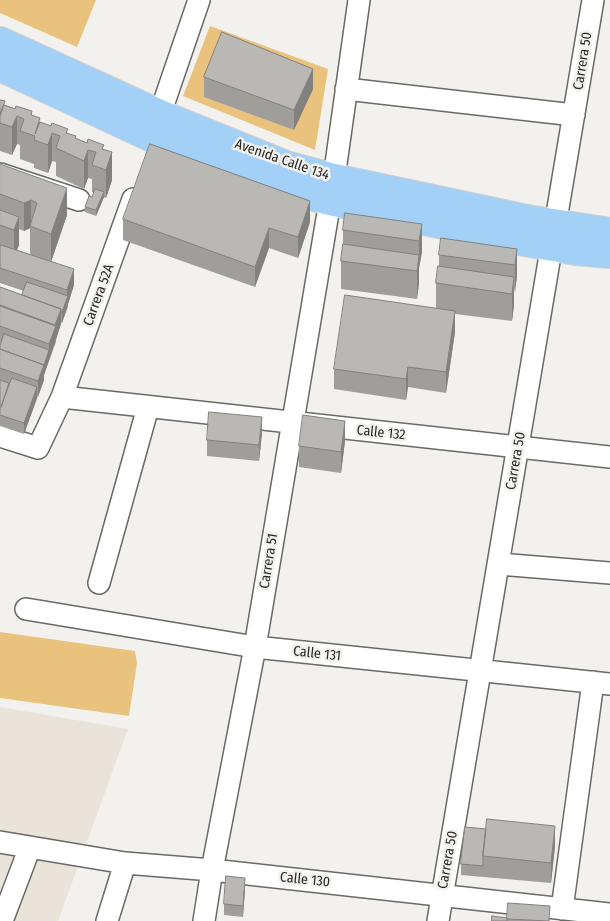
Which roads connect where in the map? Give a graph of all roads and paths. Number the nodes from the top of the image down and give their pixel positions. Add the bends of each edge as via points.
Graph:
1 (199, 0) edge
2 (359, 0) edge
3 (593, 0) edge
4 (0, 41) edge
5 (0, 67) edge
6 (346, 90) junction
7 (574, 115) junction
8 (154, 136) junction
9 (0, 174) edge
10 (139, 181) edge
11 (332, 190) junction
12 (79, 200) dead end
13 (610, 232) edge
14 (554, 236) junction
15 (610, 254) edge
16 (62, 397) junction
17 (148, 407) junction
18 (291, 423) junction
19 (0, 436) edge
20 (518, 448) junction
21 (610, 457) edge
22 (499, 564) junction
23 (610, 573) edge
24 (99, 583) dead end
25 (26, 608) dead end
26 (255, 648) junction
27 (480, 671) junction
28 (601, 683) edge
29 (0, 842) edge
30 (30, 847) junction
31 (125, 863) junction
32 (212, 870) junction
33 (442, 895) junction
34 (562, 909) junction
35 (610, 914) edge
36 (2, 921) edge
37 (107, 921) edge
38 (204, 921) edge
39 (438, 921) edge

1 - 8 street
2 - 6 street, Carrera 51
3 - 7 street, Carrera 50
4 - 8 main road, Avenida Calle 134
5 - 8 main road, Avenida Calle 134
6 - 7 street
6 - 11 street, Carrera 51
7 - 14 street, Carrera 50
8 - 11 main road, Avenida Calle 134 via 263,184
9 - 12 street
10 - 16 street, Carrera 52A
11 - 14 main road, Avenida Calle 134
11 - 18 street, Carrera 51
13 - 14 main road, Avenida Calle 134
14 - 15 main road, Avenida Calle 134
14 - 20 street, Carrera 50
16 - 17 street, Calle 132
16 - 19 street, Carrera 52A via 38,448
17 - 18 street, Calle 132
17 - 24 street
18 - 20 street, Calle 132
18 - 26 street, Carrera 51
20 - 21 street, Calle 132
20 - 22 street, Carrera 50
22 - 23 street
22 - 27 street, Carrera 50
25 - 26 street, Calle 131
26 - 27 street, Calle 131
26 - 32 street, Carrera 51
27 - 28 street, Calle 131
27 - 33 street, Carrera 50
28 - 34 street
29 - 30 street, Calle 130
30 - 31 street, Calle 130
30 - 36 street
31 - 32 street, Calle 130
31 - 37 street
32 - 33 street, Calle 130
32 - 38 street, Carrera 51
33 - 34 street, Calle 130
33 - 39 street, Carrera 50
34 - 35 street, Calle 130

